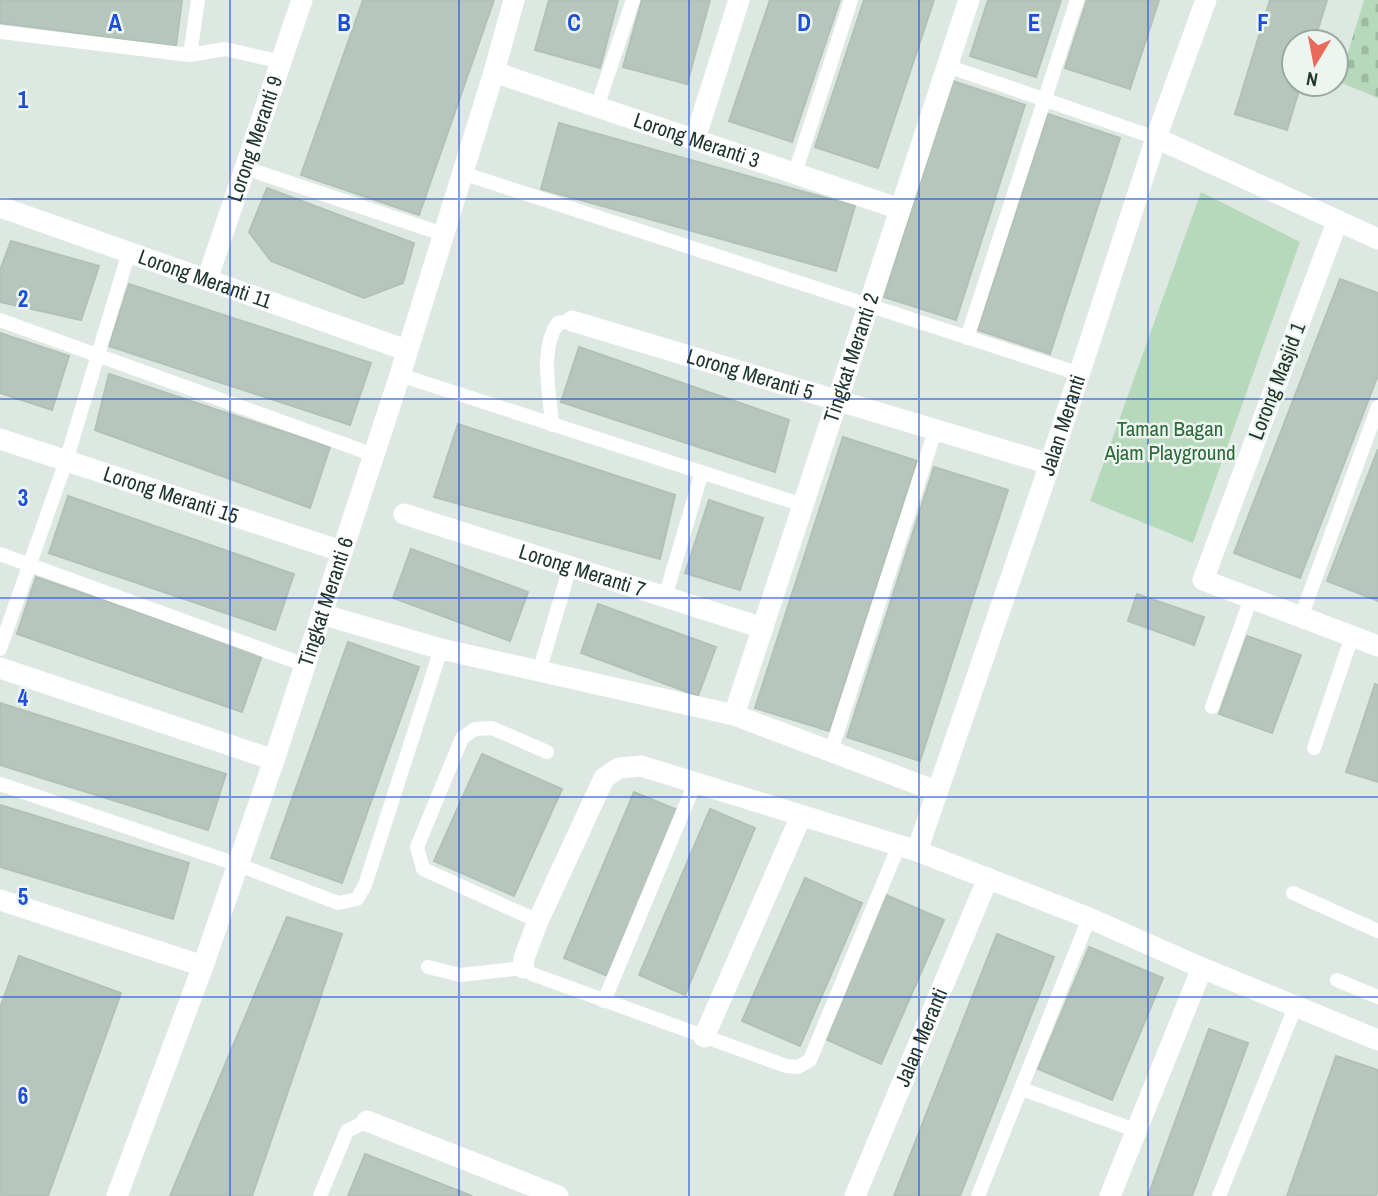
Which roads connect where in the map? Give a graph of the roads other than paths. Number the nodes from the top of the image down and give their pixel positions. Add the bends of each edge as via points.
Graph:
1 (198, 0) edge
2 (302, 0) edge
3 (514, 0) edge
4 (633, 0) edge
5 (739, 0) edge
6 (851, 0) edge
7 (969, 0) edge
8 (1077, 0) edge
9 (1206, 0) edge
10 (0, 32) edge
11 (190, 55) junction
12 (282, 62) junction
13 (947, 66) junction
14 (494, 72) junction
15 (1046, 99) junction
16 (597, 107) junction
17 (1156, 138) junction
18 (695, 139) junction
19 (245, 168) junction
20 (462, 173) junction
21 (795, 173) junction
22 (1, 209) edge
23 (900, 209) junction
24 (1337, 222) junction
25 (443, 234) junction
26 (1378, 239) edge
27 (129, 252) junction
28 (207, 280) junction
29 (869, 306) junction
30 (0, 320) edge
31 (572, 321) joint
32 (967, 338) junction
33 (406, 350) junction
34 (98, 355) junction
35 (1080, 374) junction
36 (400, 375) junction
37 (838, 399) junction
38 (1378, 407) edge
39 (552, 425) junction
40 (936, 428) junction
41 (0, 439) edge
42 (374, 455) junction
43 (66, 461) junction
44 (1050, 464) junction
45 (702, 472) junction
46 (803, 505) junction
47 (404, 514) dead end
48 (341, 551) junction
49 (0, 554) edge
50 (30, 565) junction
51 (570, 567) junction
52 (665, 597) junction
53 (1251, 598) junction
54 (321, 614) junction
55 (1301, 617) junction
56 (763, 628) junction
57 (1352, 636) junction
58 (1378, 646) edge
59 (0, 649) edge
60 (441, 649) junction
61 (305, 665) junction
62 (0, 668) edge
63 (539, 672) junction
64 (1212, 707) dead end
65 (734, 715) junction
66 (1314, 748) dead end
67 (831, 751) junction
68 (547, 752) dead end
69 (274, 760) junction
70 (695, 783) junction
71 (0, 784) edge
72 (936, 790) junction
73 (801, 816) junction
74 (908, 848) junction
75 (239, 865) junction
76 (988, 878) junction
77 (1293, 894) dead end
78 (0, 900) edge
79 (1089, 918) junction
80 (538, 921) junction
81 (1378, 932) edge
82 (203, 966) junction
83 (428, 967) dead end
84 (523, 968) junction
85 (1202, 968) junction
86 (1337, 980) dead end
87 (1378, 997) edge
88 (604, 1001) junction
89 (1296, 1005) junction
90 (704, 1037) junction
91 (1378, 1040) edge
92 (1022, 1089) junction
93 (367, 1121) joint
94 (1135, 1130) junction
95 (520, 1189) edge
96 (980, 1195) edge
97 (117, 1196) edge
98 (320, 1196) edge
99 (558, 1196) edge
100 (855, 1196) edge
101 (1110, 1196) edge
102 (1219, 1196) edge

1 - 11 lane
2 - 12 street, Lorong Meranti 9
3 - 14 street, Tingkat Meranti 6
4 - 16 lane
5 - 18 street
6 - 21 lane
7 - 13 street, Tingkat Meranti 2
8 - 15 lane
9 - 17 street, Jalan Meranti
10 - 11 lane
11 - 12 lane via 225,49
12 - 19 street, Lorong Meranti 9
13 - 15 lane
13 - 23 street, Tingkat Meranti 2
14 - 16 street, Lorong Meranti 3
14 - 20 street, Tingkat Meranti 6
15 - 17 lane
15 - 32 lane
16 - 18 street, Lorong Meranti 3
17 - 24 street
17 - 35 street, Jalan Meranti
18 - 21 street, Lorong Meranti 3
19 - 25 lane
19 - 28 street, Lorong Meranti 9
20 - 25 street, Tingkat Meranti 6
20 - 29 lane
21 - 23 street, Lorong Meranti 3
22 - 27 street, Lorong Meranti 11
23 - 29 street, Tingkat Meranti 2
24 - 26 street
24 - 53 street, Lorong Masjid 1 via 1203,580
25 - 33 street, Tingkat Meranti 6
27 - 28 street, Lorong Meranti 11
27 - 34 lane
28 - 33 street, Lorong Meranti 11
29 - 32 lane
29 - 37 street, Tingkat Meranti 2
30 - 34 lane
31 - 37 street, Lorong Meranti 5
31 - 39 lane via 558,323 550,335
32 - 35 lane
33 - 36 street, Tingkat Meranti 6
34 - 42 lane
34 - 43 lane
35 - 44 street, Jalan Meranti
36 - 39 lane
36 - 42 street, Tingkat Meranti 6
37 - 40 street, Lorong Meranti 5
37 - 46 street, Tingkat Meranti 2
38 - 55 lane
39 - 45 lane
40 - 44 street, Lorong Meranti 5
40 - 67 lane
41 - 43 street, Lorong Meranti 15
42 - 48 street, Tingkat Meranti 6
43 - 48 street, Lorong Meranti 15
43 - 50 lane
44 - 72 street, Jalan Meranti
45 - 46 lane
45 - 52 lane
46 - 56 street, Tingkat Meranti 2
47 - 51 street, Lorong Meranti 7
48 - 54 street, Tingkat Meranti 6
49 - 50 lane
50 - 59 lane
50 - 61 lane
51 - 52 street, Lorong Meranti 7
51 - 63 lane
52 - 56 street, Lorong Meranti 7
53 - 55 street
53 - 64 lane
54 - 60 street
54 - 61 street, Tingkat Meranti 6
55 - 57 street
56 - 65 street, Tingkat Meranti 2
57 - 58 street
57 - 66 lane
60 - 63 street
60 - 75 lane via 357,899 338,902
61 - 69 street, Tingkat Meranti 6
62 - 69 street
63 - 65 street
65 - 67 street
67 - 72 street
68 - 80 lane via 492,728 475,729 462,738 417,847 423,869
69 - 75 street, Tingkat Meranti 6
70 - 73 street
70 - 80 street via 641,766 619,768 604,778
70 - 88 lane
71 - 75 lane
72 - 74 street, Jalan Meranti
73 - 74 street
73 - 90 street
74 - 76 street
74 - 90 lane via 810,1060 799,1067 786,1066
75 - 82 street, Tingkat Meranti 6
76 - 79 street
76 - 100 street, Jalan Meranti
77 - 81 lane
78 - 82 street
79 - 85 street
79 - 92 lane
80 - 84 street
82 - 97 street, Tingkat Meranti 6
83 - 84 lane via 460,975
84 - 88 lane
85 - 89 street
85 - 94 street
86 - 87 lane
88 - 90 lane
89 - 91 street
89 - 102 lane
92 - 94 lane
92 - 96 lane
93 - 95 street
93 - 98 lane via 347,1132
94 - 101 street
95 - 99 street

